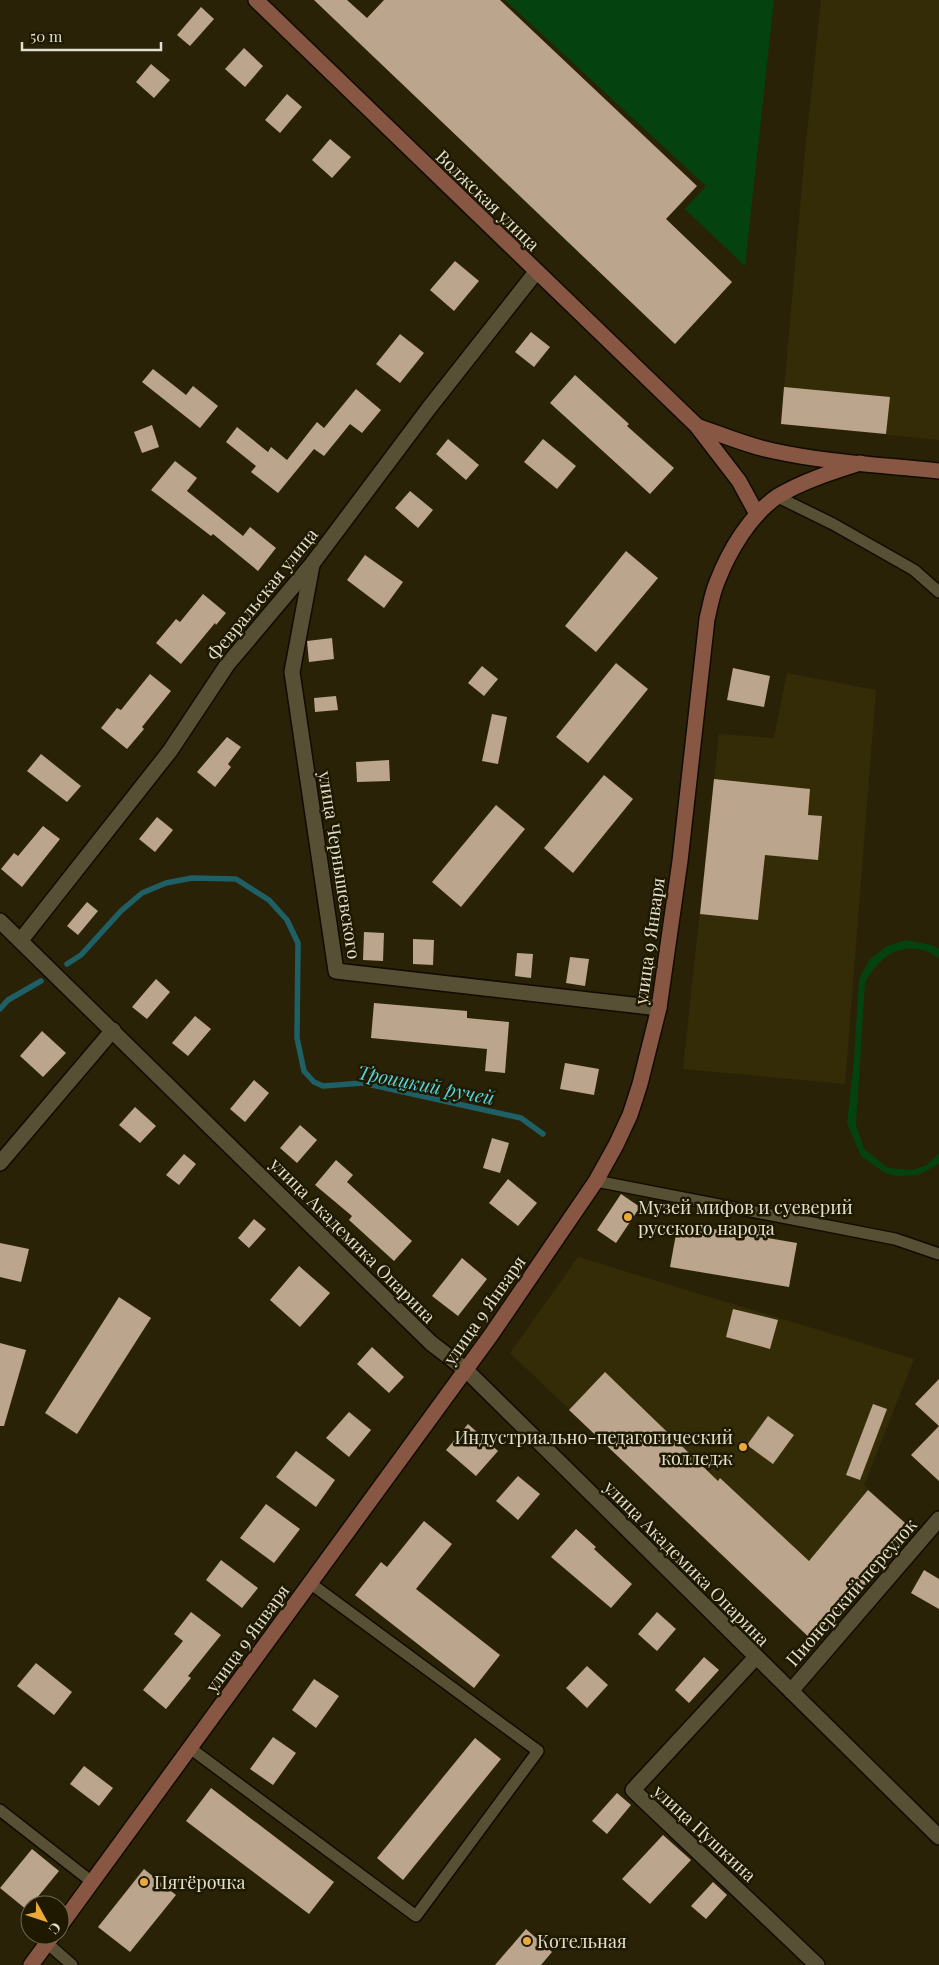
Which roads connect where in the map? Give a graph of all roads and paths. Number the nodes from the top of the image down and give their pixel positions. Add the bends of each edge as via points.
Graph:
1 (256, 0) edge
2 (536, 272) junction
3 (696, 425) junction
4 (860, 463) junction
5 (939, 471) edge
6 (778, 496) junction
7 (757, 514) junction
8 (312, 564) junction
9 (939, 592) edge
10 (0, 921) edge
11 (21, 940) junction
12 (659, 1008) junction
13 (113, 1030) junction
14 (0, 1163) edge
15 (596, 1181) junction
16 (939, 1254) edge
17 (466, 1370) junction
18 (939, 1519) edge
19 (310, 1583) junction
20 (756, 1657) junction
21 (790, 1690) junction
22 (190, 1748) junction
23 (0, 1810) edge
24 (939, 1836) edge
25 (92, 1882) junction
26 (70, 1912) edge
27 (46, 1945) edge
28 (55, 1945) edge
29 (31, 1965) edge
30 (72, 1965) edge
31 (817, 1965) edge

1 - 2 main road, Волжская улица
2 - 3 main road, Волжская улица
2 - 8 street, Февральская улица
3 - 4 main road via 773,451
3 - 7 main road via 739,481
4 - 5 main road
4 - 6 main road, улица 9 Января
6 - 7 main road, улица 9 Января
6 - 9 lane via 914,570
7 - 12 main road, улица 9 Января via 736,543 717,582 707,619 680,861
8 - 11 street, Февральская улица via 227,665 170,750
8 - 12 street, улица Чернышевского via 292,672 336,970
10 - 11 street, улица Академика Опарина
11 - 13 street, улица Академика Опарина
12 - 15 main road, улица 9 Января via 630,1115
13 - 14 street
13 - 17 street, улица Академика Опарина via 431,1343
15 - 16 lane via 896,1239
15 - 17 main road, улица 9 Января
17 - 19 main road, улица 9 Января
17 - 20 street, улица Академика Опарина
18 - 21 street, Пионерский переулок
19 - 22 main road, улица 9 Января
19 - 22 lane via 538,1751 416,1916
20 - 21 street, улица Академика Опарина
20 - 31 street, улица Пушкина via 632,1790
21 - 24 street, улица Академика Опарина
22 - 25 main road, улица 9 Января
23 - 25 lane
25 - 26 main road, улица 9 Января
27 - 29 main road
28 - 30 lane

